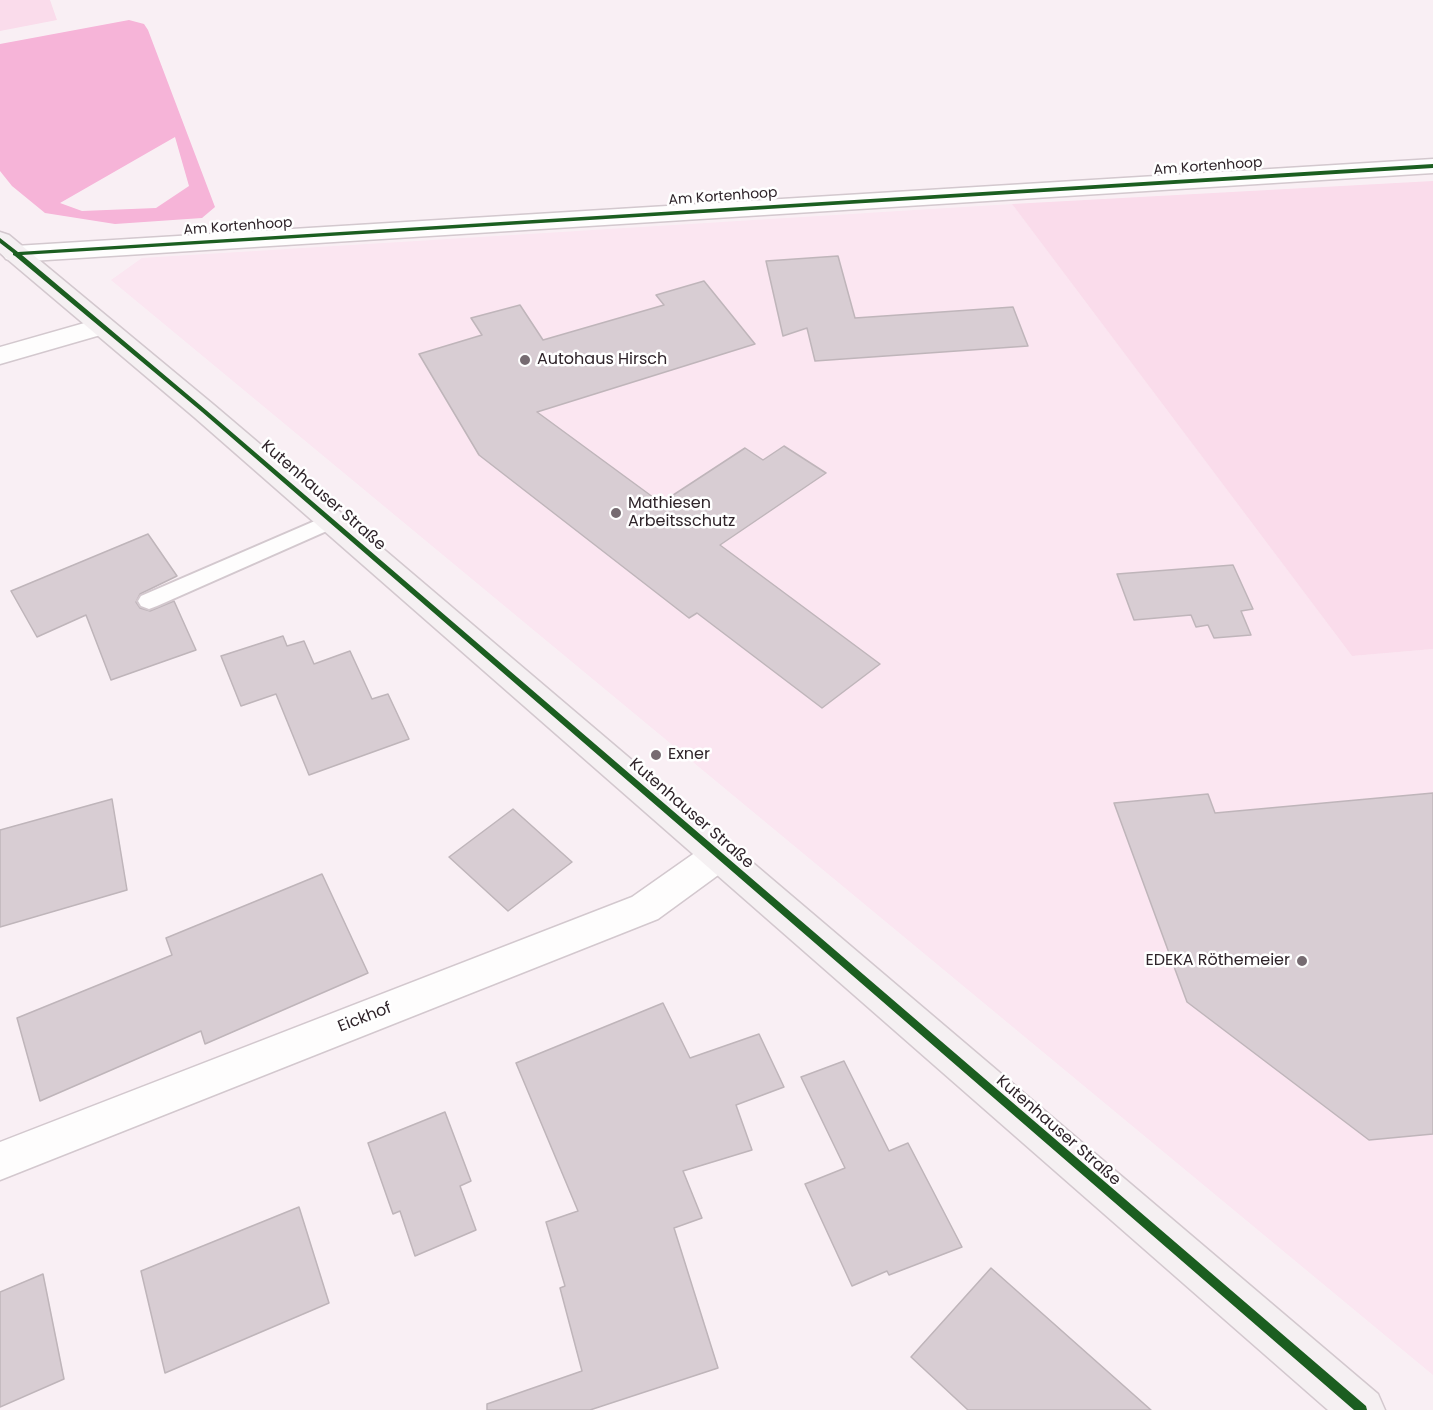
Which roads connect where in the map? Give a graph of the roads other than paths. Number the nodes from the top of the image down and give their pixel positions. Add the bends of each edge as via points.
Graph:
1 (1433, 166) edge
2 (7, 247) edge
3 (102, 326) junction
4 (0, 357) edge
5 (330, 521) junction
6 (149, 601) dead end
7 (719, 855) junction
8 (0, 1161) edge
9 (1362, 1410) edge

1 - 2 street, Am Kortenhoop
2 - 3 street, Kutenhauser Straße
3 - 4 street
3 - 5 street, Kutenhauser Straße
5 - 6 lane
5 - 7 street, Kutenhauser Straße
7 - 8 street, Eickhof via 645,908
7 - 9 street, Kutenhauser Straße

